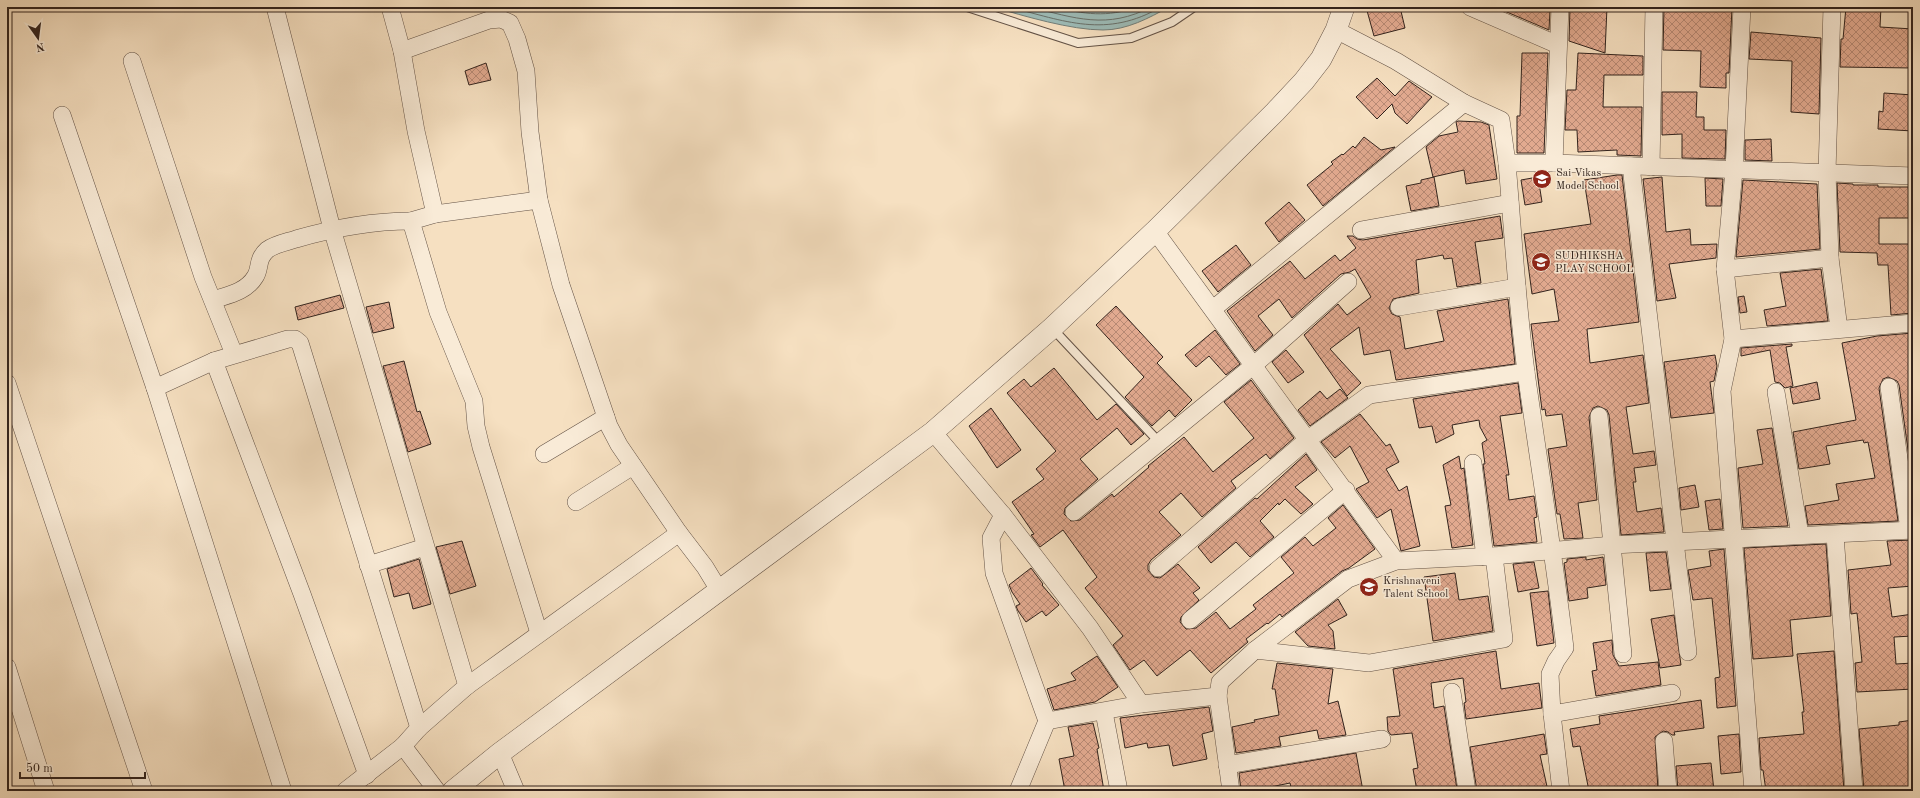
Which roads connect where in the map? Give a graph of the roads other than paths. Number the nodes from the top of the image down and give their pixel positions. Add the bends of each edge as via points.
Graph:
1 (275, 7) edge
2 (390, 7) edge
3 (967, 7) edge
4 (1194, 7) edge
5 (1344, 7) edge
6 (1470, 7) edge
7 (1560, 7) edge
8 (1654, 7) edge
9 (1742, 7) edge
10 (1832, 7) edge
11 (1336, 30) junction
12 (1558, 45) junction
13 (402, 51) junction
14 (132, 62) dead end
15 (1464, 103) junction
16 (62, 115) dead end
17 (1507, 163) junction
18 (1554, 163) junction
19 (1632, 166) junction
20 (1651, 167) junction
21 (1734, 170) junction
22 (1827, 172) junction
23 (1913, 176) edge
24 (539, 200) junction
25 (1510, 203) junction
26 (435, 214) junction
27 (411, 221) junction
28 (332, 229) junction
29 (1361, 230) dead end
30 (1155, 231) junction
31 (1830, 258) junction
32 (1725, 269) junction
33 (1348, 282) dead end
34 (1517, 287) junction
35 (213, 300) junction
36 (1399, 307) dead end
37 (1213, 309) junction
38 (1913, 323) edge
39 (1052, 328) junction
40 (1839, 330) junction
41 (1733, 339) junction
42 (234, 354) junction
43 (214, 361) junction
44 (1254, 365) junction
45 (1526, 372) junction
46 (7, 384) edge
47 (1890, 387) dead end
48 (155, 388) junction
49 (1776, 392) dead end
50 (1599, 416) dead end
51 (606, 417) junction
52 (933, 432) junction
53 (1306, 440) junction
54 (1159, 442) junction
55 (544, 454) dead end
56 (1473, 463) dead end
57 (634, 466) junction
58 (1346, 490) junction
59 (576, 502) dead end
60 (1074, 512) dead end
61 (1003, 515) junction
62 (1911, 530) edge
63 (1800, 535) junction
64 (1835, 535) junction
65 (683, 538) junction
66 (1733, 539) junction
67 (1674, 542) junction
68 (1612, 544) junction
69 (425, 547) junction
70 (1554, 550) junction
71 (1489, 557) junction
72 (1396, 561) junction
73 (368, 565) junction
74 (1158, 568) dead end
75 (719, 590) junction
76 (1190, 620) dead end
77 (539, 633) junction
78 (1255, 650) junction
79 (1688, 652) dead end
80 (1623, 654) dead end
81 (7, 667) edge
82 (467, 686) junction
83 (1452, 692) dead end
84 (1672, 693) dead end
85 (1218, 696) junction
86 (1141, 704) junction
87 (1104, 712) junction
88 (1552, 714) junction
89 (1047, 721) junction
90 (419, 728) junction
91 (1382, 739) dead end
92 (1664, 741) dead end
93 (407, 751) junction
94 (500, 753) junction
95 (1227, 765) junction
96 (367, 775) junction
97 (46, 791) edge
98 (144, 791) edge
99 (283, 791) edge
100 (345, 791) edge
101 (437, 791) edge
102 (453, 791) edge
103 (516, 791) edge
104 (1018, 791) edge
105 (1119, 791) edge
106 (1231, 791) edge
107 (1467, 791) edge
108 (1561, 791) edge
109 (1668, 791) edge
110 (1753, 791) edge
111 (1854, 791) edge

1 - 28 street
2 - 13 street
3 - 4 lane via 1078,43 1131,38 1172,22
5 - 11 street
6 - 12 street
7 - 12 street
8 - 20 street
9 - 21 street
10 - 22 street
11 - 15 street
11 - 30 street via 1304,81
12 - 18 street
13 - 24 street via 489,20 501,19 510,23 526,71 530,132
13 - 26 street via 416,131
14 - 35 street via 203,277
15 - 17 street via 1501,120
15 - 37 street
16 - 48 street
17 - 18 street
17 - 25 street
18 - 19 street
19 - 20 street
19 - 67 street
20 - 21 street
21 - 22 street
21 - 32 street
22 - 23 street
22 - 31 street
24 - 26 street
24 - 51 street via 561,284
25 - 29 street
25 - 34 street
26 - 27 street
27 - 28 street via 388,221
27 - 77 street via 438,312 474,401 480,447
28 - 35 street via 282,243 268,250 259,261 256,277 242,290
28 - 69 street
30 - 37 street
30 - 39 street
31 - 32 street
31 - 40 street
32 - 41 street
33 - 44 street
34 - 36 street
34 - 45 street
35 - 42 street
37 - 44 street
38 - 40 street
39 - 52 street
39 - 54 lane
40 - 41 street
41 - 66 street via 1722,391
42 - 43 street
42 - 73 street via 288,339 300,342
43 - 48 street
43 - 96 street
44 - 53 street
44 - 54 street
45 - 53 street via 1368,395
45 - 70 street
46 - 98 street
47 - 62 street
48 - 99 street
49 - 63 street
50 - 68 street
51 - 55 street
51 - 57 street via 619,445
52 - 61 street
52 - 75 street
53 - 58 street
53 - 74 street
54 - 60 street
56 - 71 street
57 - 59 street
57 - 65 street
58 - 72 street
58 - 76 street
61 - 86 street via 1090,628
61 - 89 street via 991,538 994,572
62 - 64 street
63 - 64 street
63 - 66 street
64 - 111 street
65 - 75 street
65 - 77 street
66 - 67 street
66 - 110 street
67 - 68 street
67 - 79 street
68 - 70 street
68 - 80 street
69 - 73 street
69 - 82 street
70 - 71 street
70 - 88 street via 1565,648 1550,674
71 - 72 street
71 - 78 street via 1504,639 1369,663
72 - 78 street via 1348,579
73 - 90 street
75 - 94 street
77 - 82 street
78 - 85 street via 1220,682
81 - 97 street
82 - 90 street
83 - 107 street
84 - 88 street
85 - 86 street
85 - 95 street
86 - 87 street
87 - 89 street
87 - 105 street
88 - 108 street
89 - 104 street
90 - 93 street
91 - 95 street
92 - 109 street
93 - 96 street
93 - 101 street
94 - 102 street
94 - 103 street
95 - 106 street
96 - 100 street

